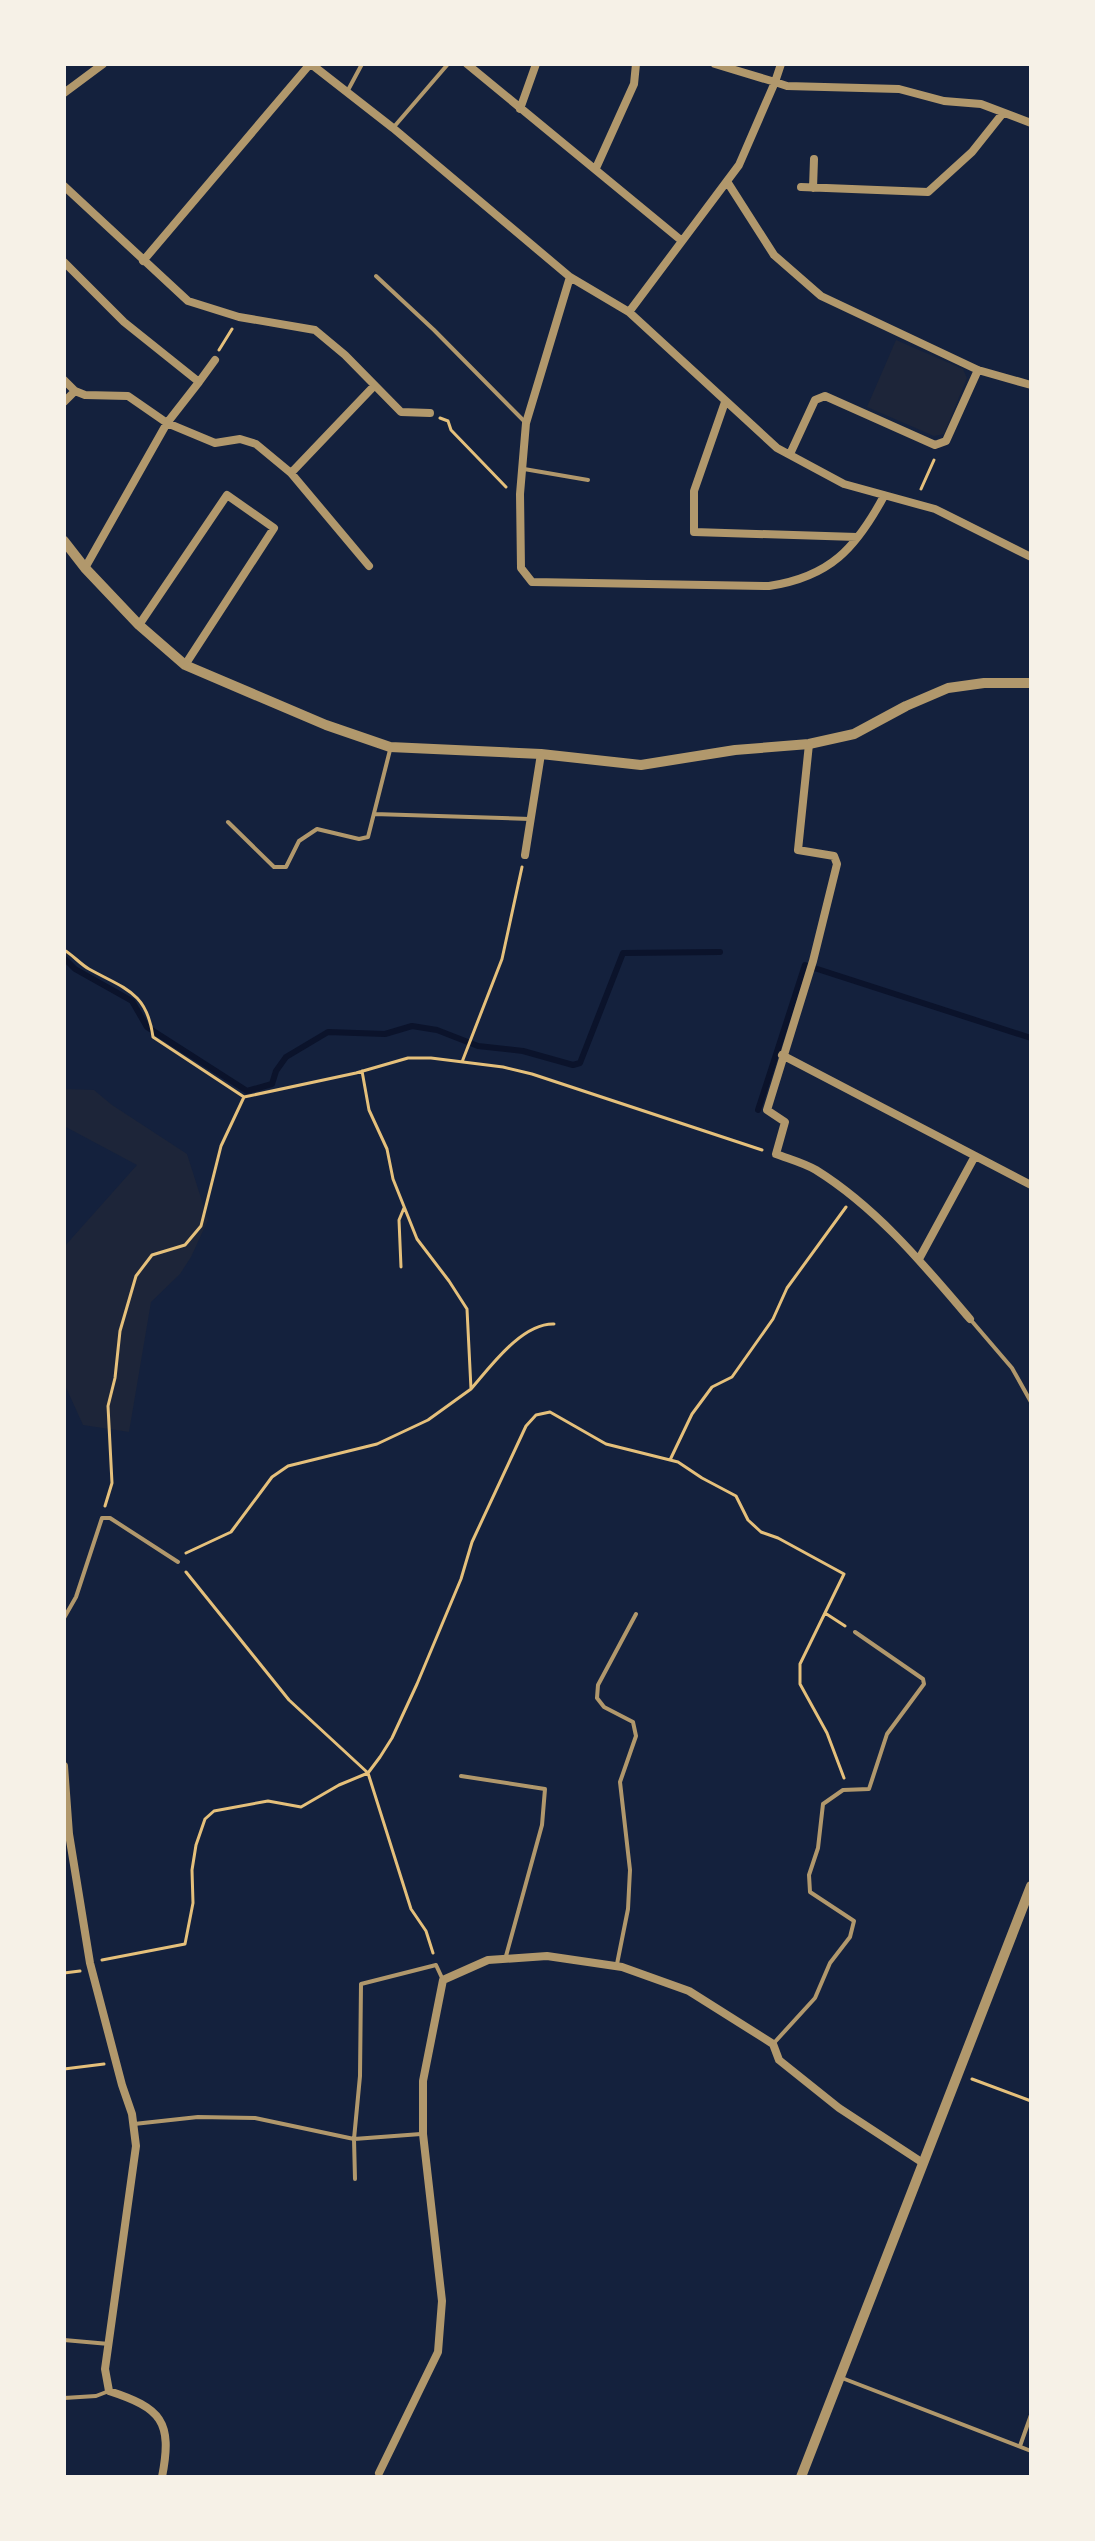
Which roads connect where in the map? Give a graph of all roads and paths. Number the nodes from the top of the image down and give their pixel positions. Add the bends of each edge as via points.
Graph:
1 (103, 64) edge
2 (310, 64) edge
3 (362, 64) edge
4 (448, 64) edge
5 (467, 64) edge
6 (536, 64) edge
7 (636, 64) edge
8 (715, 64) edge
9 (781, 64) edge
10 (775, 82) junction
11 (347, 92) junction
12 (64, 93) edge
13 (520, 109) junction
14 (1003, 113) junction
15 (1031, 123) edge
16 (393, 128) junction
17 (814, 159) dead end
18 (596, 168) junction
19 (728, 183) junction
20 (64, 186) edge
21 (801, 187) dead end
22 (813, 188) junction
23 (682, 241) junction
24 (143, 261) junction
25 (64, 262) edge
26 (376, 276) dead end
27 (570, 277) junction
28 (629, 312) junction
29 (239, 317) junction
30 (215, 360) joint
31 (978, 370) junction
32 (64, 380) edge
33 (199, 382) junction
34 (1031, 385) edge
35 (374, 386) junction
36 (75, 391) junction
37 (64, 402) edge
38 (725, 402) junction
39 (430, 413) joint
40 (167, 423) junction
41 (526, 423) junction
42 (941, 444) junction
43 (790, 454) junction
44 (522, 469) junction
45 (291, 473) junction
46 (588, 480) dead end
47 (520, 494) junction
48 (884, 496) junction
49 (915, 504) junction
50 (857, 537) junction
51 (64, 541) edge
52 (1031, 557) edge
53 (369, 566) dead end
54 (85, 568) junction
55 (139, 625) junction
56 (185, 665) junction
57 (1031, 683) edge
58 (809, 744) junction
59 (390, 747) junction
60 (541, 754) junction
61 (374, 814) junction
62 (530, 819) junction
63 (228, 822) dead end
64 (525, 855) joint
65 (64, 950) edge
66 (782, 1055) junction
67 (462, 1062) junction
68 (362, 1071) junction
69 (244, 1097) junction
70 (776, 1154) junction
71 (975, 1156) junction
72 (1031, 1185) edge
73 (853, 1198) junction
74 (404, 1208) junction
75 (919, 1259) junction
76 (401, 1267) dead end
77 (970, 1319) joint
78 (554, 1324) dead end
79 (471, 1389) junction
80 (1031, 1402) edge
81 (670, 1460) junction
82 (102, 1518) junction
83 (178, 1562) junction
84 (825, 1613) junction
85 (636, 1614) dead end
86 (64, 1618) edge
87 (855, 1632) joint
88 (64, 1766) edge
89 (368, 1773) junction
90 (461, 1776) dead end
91 (843, 1790) junction
92 (1031, 1886) edge
93 (506, 1959) junction
94 (90, 1963) junction
95 (436, 1965) junction
96 (617, 1967) junction
97 (443, 1980) junction
98 (773, 2044) junction
99 (116, 2063) junction
100 (64, 2069) edge
101 (958, 2073) junction
102 (1031, 2101) edge
103 (134, 2124) junction
104 (423, 2134) junction
105 (354, 2139) junction
106 (923, 2163) junction
107 (355, 2179) dead end
108 (64, 2340) edge
109 (109, 2344) junction
110 (840, 2377) junction
111 (109, 2391) junction
112 (64, 2398) edge
113 (1031, 2415) edge
114 (1019, 2447) junction
115 (1031, 2451) edge
116 (379, 2473) dead end
117 (162, 2477) edge
118 (801, 2477) edge

1 - 12 street
2 - 11 street
2 - 24 street
3 - 11 lane
4 - 16 lane
5 - 13 street
6 - 13 street
7 - 18 street via 634,84
8 - 10 street
9 - 10 street
10 - 14 street via 899,89
10 - 19 street
11 - 16 street
13 - 18 street
14 - 15 street
14 - 22 street via 972,152 928,192
16 - 27 street
17 - 22 street
18 - 23 street
19 - 23 street
19 - 31 street via 774,255 821,296
20 - 24 street
21 - 22 street
23 - 28 street
24 - 29 street via 188,301
25 - 33 street via 124,322
26 - 41 lane
27 - 28 street
27 - 41 street
28 - 38 street
29 - 30 path
29 - 35 street via 315,330
30 - 33 street
31 - 34 street
31 - 42 street
32 - 36 street
33 - 40 street
35 - 39 street via 401,412
35 - 45 street
36 - 37 street
36 - 40 street via 128,396
38 - 43 street
38 - 50 street via 694,491 694,532
39 - 47 path via 448,421 511,491
40 - 45 street via 215,443 240,439 256,444
40 - 54 street
41 - 44 street
42 - 43 street via 825,396 815,400
42 - 49 path
43 - 48 street via 844,484
44 - 46 lane
44 - 47 street
45 - 53 street
47 - 50 street via 521,568 532,582 798,582 829,567
48 - 49 street
48 - 50 street
49 - 52 street
51 - 54 street
54 - 55 street
55 - 56 street
55 - 56 street via 227,495 274,528
56 - 59 street
57 - 58 street via 948,688 854,734
58 - 60 street via 641,765
58 - 66 street via 798,850 834,856 837,864
59 - 60 street
59 - 61 lane
60 - 62 street
61 - 62 lane
61 - 63 lane via 368,837 317,829 299,841 286,867 274,867
62 - 64 street
64 - 67 path via 502,959
65 - 69 path via 137,994 150,1016 153,1037
66 - 70 street via 767,1110 785,1122
66 - 71 street
67 - 68 path via 408,1058
67 - 70 path via 532,1074
68 - 69 path
68 - 74 path via 369,1110
69 - 82 path via 221,1146 201,1226 185,1245 152,1255 136,1276 120,1331 108,1406 112,1483
70 - 73 street via 814,1169
71 - 72 street
71 - 75 street
73 - 75 street
73 - 81 path via 787,1288 773,1319 732,1377 712,1387 692,1414
74 - 76 path via 399,1220
74 - 79 path via 417,1239 467,1309
75 - 77 street
77 - 80 lane via 1012,1368
78 - 79 path via 542,1324 508,1347
79 - 83 path via 428,1420 377,1444 288,1466 272,1477 231,1532 188,1551
81 - 84 path via 736,1496 761,1532 844,1574
81 - 89 path via 606,1444 550,1412 536,1415 472,1542 405,1711
82 - 83 lane via 110,1518
82 - 86 lane
83 - 89 path via 289,1700
84 - 87 path
84 - 91 path via 800,1664 800,1684 827,1733 845,1781
85 - 96 lane via 598,1685 597,1698 633,1722 636,1736 620,1782 630,1870
87 - 91 lane via 924,1684 887,1734 869,1789
88 - 94 street
89 - 94 path via 301,1807 268,1801 214,1811 205,1819 196,1845 185,1944
89 - 95 path via 411,1909 426,1931
90 - 93 lane via 545,1789 542,1825
91 - 98 lane via 823,1804 809,1875 810,1892 854,1921 850,1937 830,1963 815,1998
92 - 101 street
93 - 96 street via 547,1956
93 - 97 street via 488,1960
94 - 99 street
95 - 97 lane
95 - 105 lane via 361,1984
96 - 98 street via 689,1991
97 - 104 street via 423,2081
98 - 106 street via 779,2060 839,2108
99 - 100 path
99 - 103 street
101 - 102 path
101 - 106 street
103 - 105 lane via 255,2118
103 - 109 street via 136,2146
104 - 105 lane
104 - 116 street via 442,2301 438,2352
105 - 107 lane
106 - 110 street
108 - 109 lane
109 - 111 street
110 - 114 lane
110 - 118 street
111 - 112 lane
111 - 117 street via 159,2415 166,2435
113 - 114 lane
114 - 115 lane

